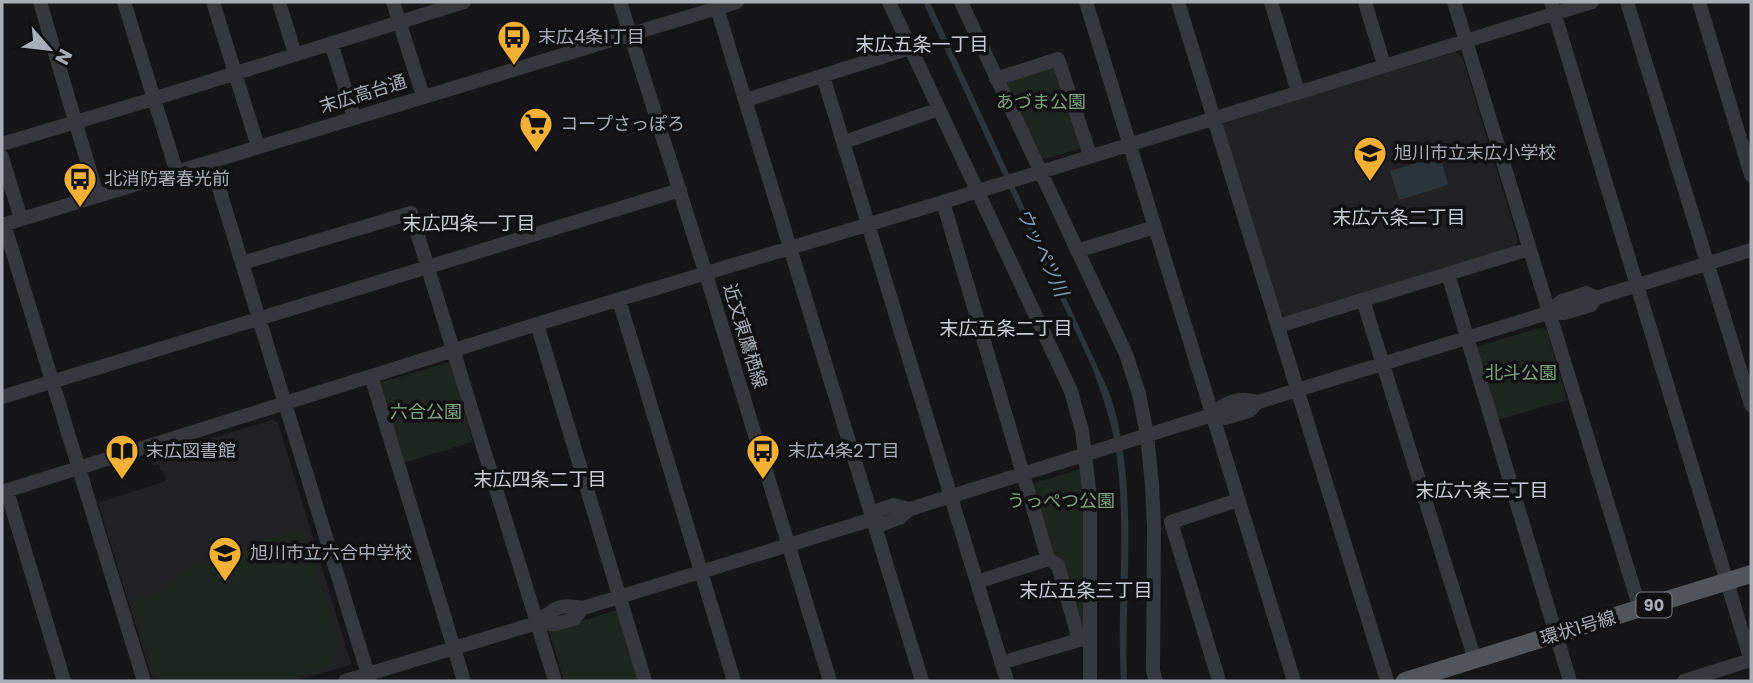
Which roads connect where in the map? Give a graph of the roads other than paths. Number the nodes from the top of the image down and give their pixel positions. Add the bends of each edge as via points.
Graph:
1 (40, 2) edge
2 (124, 2) edge
3 (213, 2) edge
4 (279, 2) edge
5 (393, 2) edge
6 (464, 2) edge
7 (620, 2) edge
8 (737, 2) edge
9 (889, 2) edge
10 (961, 2) edge
11 (1086, 2) edge
12 (1178, 2) edge
13 (1271, 2) edge
14 (1365, 2) edge
15 (1454, 2) edge
16 (1592, 2) edge
17 (1628, 2) edge
18 (1699, 2) edge
19 (1553, 7) edge
20 (717, 8) junction
21 (399, 22) junction
22 (630, 33) junction
23 (1466, 40) junction
24 (331, 43) junction
25 (910, 48) junction
26 (295, 54) junction
27 (1384, 65) junction
28 (235, 73) junction
29 (823, 76) junction
30 (996, 79) junction
31 (1298, 92) junction
32 (423, 96) junction
33 (153, 99) junction
34 (746, 100) junction
35 (939, 109) junction
36 (354, 117) junction
37 (1213, 118) junction
38 (75, 121) junction
39 (844, 142) junction
40 (2, 144) edge
41 (1129, 144) junction
42 (258, 147) junction
43 (1090, 155) junction
44 (2, 157) edge
45 (211, 162) junction
46 (177, 173) junction
47 (1034, 173) junction
48 (1751, 175) edge
49 (983, 189) junction
50 (680, 190) junction
51 (97, 195) junction
52 (943, 202) junction
53 (21, 219) junction
54 (869, 224) junction
55 (3, 225) edge
56 (1155, 227) junction
57 (789, 248) junction
58 (1530, 249) junction
59 (1751, 250) edge
60 (1077, 251) junction
61 (242, 263) junction
62 (1708, 264) junction
63 (428, 267) junction
64 (705, 273) junction
65 (1448, 274) junction
66 (1637, 286) junction
67 (619, 300) junction
68 (1363, 300) junction
69 (1549, 313) junction
70 (259, 319) junction
71 (537, 324) junction
72 (1278, 326) junction
73 (1468, 337) junction
74 (454, 350) junction
75 (1383, 363) junction
76 (371, 376) junction
77 (52, 381) junction
78 (1297, 390) junction
79 (2, 397) edge
80 (285, 404) junction
81 (1751, 405) edge
82 (1212, 415) junction
83 (1142, 437) junction
84 (1090, 454) junction
85 (78, 469) junction
86 (1024, 474) junction
87 (4, 492) edge
88 (951, 495) junction
89 (1238, 500) junction
90 (873, 519) junction
91 (1171, 522) junction
92 (1154, 527) junction
93 (789, 546) junction
94 (1048, 559) junction
95 (701, 573) junction
96 (1751, 574) edge
97 (1727, 581) junction
98 (977, 582) junction
99 (620, 596) junction
100 (1640, 609) junction
101 (537, 623) junction
102 (1556, 634) junction
103 (1084, 639) junction
104 (454, 649) junction
105 (1475, 660) junction
106 (1751, 661) edge
107 (1001, 663) junction
108 (369, 678) edge
109 (64, 681) edge
110 (144, 681) edge
111 (345, 681) edge
112 (464, 681) edge
113 (555, 681) edge
114 (645, 681) edge
115 (734, 681) edge
116 (830, 681) edge
117 (922, 681) edge
118 (1007, 681) edge
119 (1090, 681) edge
120 (1156, 681) edge
121 (1219, 681) edge
122 (1294, 681) edge
123 (1387, 681) edge
124 (1405, 681) edge
125 (1570, 681) edge
126 (1684, 681) edge

1 - 38 street
2 - 33 street
3 - 28 street
4 - 26 street
5 - 21 street
6 - 21 street
7 - 22 street, 近文東鷹栖線
8 - 20 street, 末広高台通
9 - 25 street
10 - 30 street
11 - 41 street
12 - 37 street
13 - 31 street
14 - 27 street
15 - 23 street
16 - 19 street
17 - 62 street
18 - 48 street
19 - 23 street
19 - 66 street
20 - 22 street, 末広高台通
20 - 34 street
21 - 24 street
21 - 32 street
22 - 32 street, 末広高台通
22 - 50 street, 近文東鷹栖線
23 - 27 street
23 - 58 street
24 - 26 street
24 - 36 street
25 - 29 street
25 - 35 street
26 - 28 street
27 - 31 street
28 - 33 street
28 - 42 street
29 - 34 street
29 - 39 street
30 - 43 street via 1058,59
30 - 47 street
31 - 37 street
32 - 36 street, 末広高台通
33 - 38 street
33 - 46 street
34 - 57 street
35 - 39 street
35 - 49 street
36 - 42 street, 末広高台通
37 - 41 street
37 - 72 street
38 - 40 street
38 - 51 street
39 - 54 street
41 - 43 street
41 - 56 street
42 - 45 street, 末広高台通
43 - 47 street
44 - 53 street
45 - 46 street, 末広高台通
45 - 61 street
46 - 51 street, 末広高台通
47 - 49 street
47 - 60 street
49 - 52 street
49 - 84 street via 1071,391
50 - 63 street
50 - 64 street, 近文東鷹栖線
51 - 53 street, 末広高台通
52 - 54 street
52 - 86 street
53 - 55 street, 末広高台通
54 - 57 street
54 - 88 street
55 - 77 street
56 - 60 street
56 - 82 street
57 - 64 street
57 - 90 street
58 - 65 street
58 - 69 street
59 - 62 street
60 - 83 street via 1126,354 1139,394
61 - 63 street via 411,214
61 - 70 street
62 - 66 street
62 - 81 street
63 - 70 street
63 - 74 street
64 - 67 street
64 - 93 street, 近文東鷹栖線
65 - 68 street
65 - 73 street
66 - 69 street via 1596,298 1587,293 1562,301
66 - 97 street
67 - 71 street
67 - 95 street
68 - 72 street
68 - 75 street
69 - 73 street
69 - 100 street
70 - 77 street
70 - 80 street
71 - 74 street
71 - 99 street
72 - 78 street
73 - 75 street
73 - 102 street
74 - 76 street
74 - 101 street
75 - 78 street
75 - 105 street
76 - 80 street
76 - 104 street
77 - 79 street
77 - 85 street
78 - 82 street via 1258,402 1249,411 1225,418
78 - 123 street
80 - 85 street
80 - 108 street
82 - 83 street
82 - 89 street
83 - 84 street
83 - 92 street via 1152,485
84 - 86 street
84 - 103 street
85 - 87 street
85 - 110 street
86 - 88 street
86 - 94 street
87 - 109 street
88 - 90 street via 910,509 900,519 883,524
88 - 98 street
89 - 91 street
89 - 122 street
90 - 93 street
90 - 117 street
91 - 92 street
91 - 121 street
92 - 120 street
93 - 95 street
93 - 116 street, 近文東鷹栖線
94 - 98 street
94 - 103 street via 1058,565
95 - 99 street
95 - 115 street
96 - 97 main road, 環状1号線 / 90
97 - 100 main road, 環状1号線 / 90
97 - 106 street
98 - 107 street
99 - 101 street via 583,608 554,608
99 - 114 street
100 - 102 main road, 環状1号線 / 90
101 - 104 street
101 - 113 street
102 - 105 main road, 環状1号線 / 90
102 - 125 street
103 - 107 street
103 - 119 street
104 - 108 street
104 - 112 street
105 - 124 main road, 環状1号線 / 90
106 - 126 street
107 - 118 street
108 - 111 street

